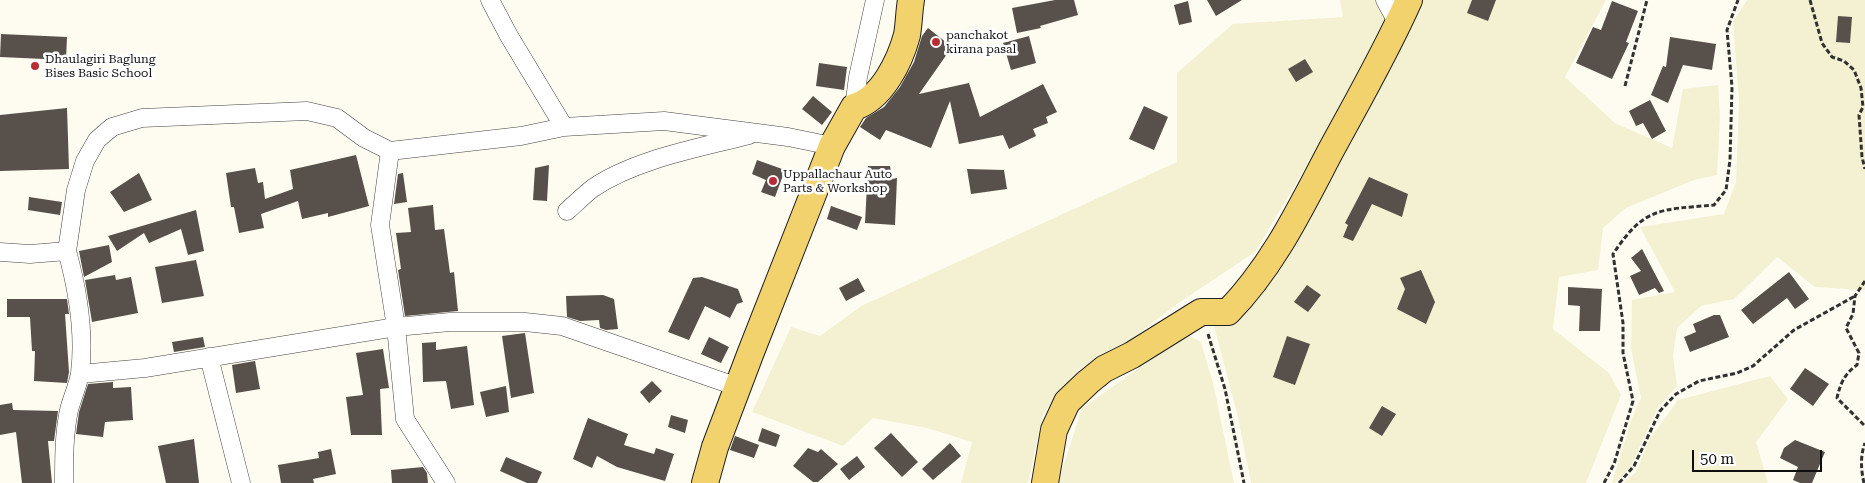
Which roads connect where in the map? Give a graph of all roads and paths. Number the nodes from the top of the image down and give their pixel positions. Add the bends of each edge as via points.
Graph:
1 (490, 0) edge
2 (875, 0) edge
3 (910, 0) edge
4 (1385, 0) edge
5 (1409, 0) edge
6 (1646, 0) edge
7 (1738, 0) edge
8 (1810, 0) edge
9 (1398, 24) junction
10 (1625, 86) dead end
11 (854, 107) junction
12 (564, 127) junction
13 (757, 132) junction
14 (832, 146) junction
15 (390, 151) junction
16 (1865, 169) edge
17 (567, 211) dead end
18 (67, 251) junction
19 (0, 252) edge
20 (1865, 281) edge
21 (1855, 296) junction
22 (1200, 312) junction
23 (396, 327) junction
24 (209, 357) junction
25 (80, 374) junction
26 (738, 386) junction
27 (1865, 426) edge
28 (1865, 443) edge
29 (64, 483) edge
30 (241, 483) edge
31 (446, 483) edge
32 (705, 483) edge
33 (1045, 483) edge
34 (1244, 483) edge
35 (1604, 483) edge
36 (1619, 483) edge
37 (1864, 483) edge

1 - 12 street
2 - 11 street
3 - 11 main road via 907,34 888,77 866,104
4 - 9 street
5 - 9 main road
6 - 10 path
7 - 35 path via 1727,30 1732,125 1726,190 1714,205 1667,208 1644,217 1627,232 1613,254 1623,324 1623,353 1633,401 1614,464
8 - 16 path via 1822,43 1832,57 1844,61 1854,70 1861,88 1863,107 1859,114
9 - 22 main road via 1271,260 1228,312
11 - 14 main road
12 - 13 street via 664,121
12 - 15 street via 521,136
13 - 14 street
13 - 17 street via 620,173 592,189
14 - 26 main road
15 - 18 street via 364,138 337,118 307,111 142,118 112,127 97,140 85,161 76,190
15 - 23 street via 380,225
18 - 19 street
18 - 25 street via 77,288
20 - 21 path
21 - 27 path via 1853,314 1846,328 1859,353 1857,365 1848,371 1837,398
21 - 36 path via 1794,330 1753,366 1699,381 1676,394 1660,411 1634,466
22 - 33 main road via 1104,369 1067,402 1054,430
22 - 34 path via 1225,389
23 - 24 street
23 - 26 street via 450,322 525,322 562,326
23 - 31 street via 405,419
24 - 25 street via 145,368
24 - 30 street
25 - 29 street via 64,440
26 - 32 main road
28 - 37 path via 1861,471

